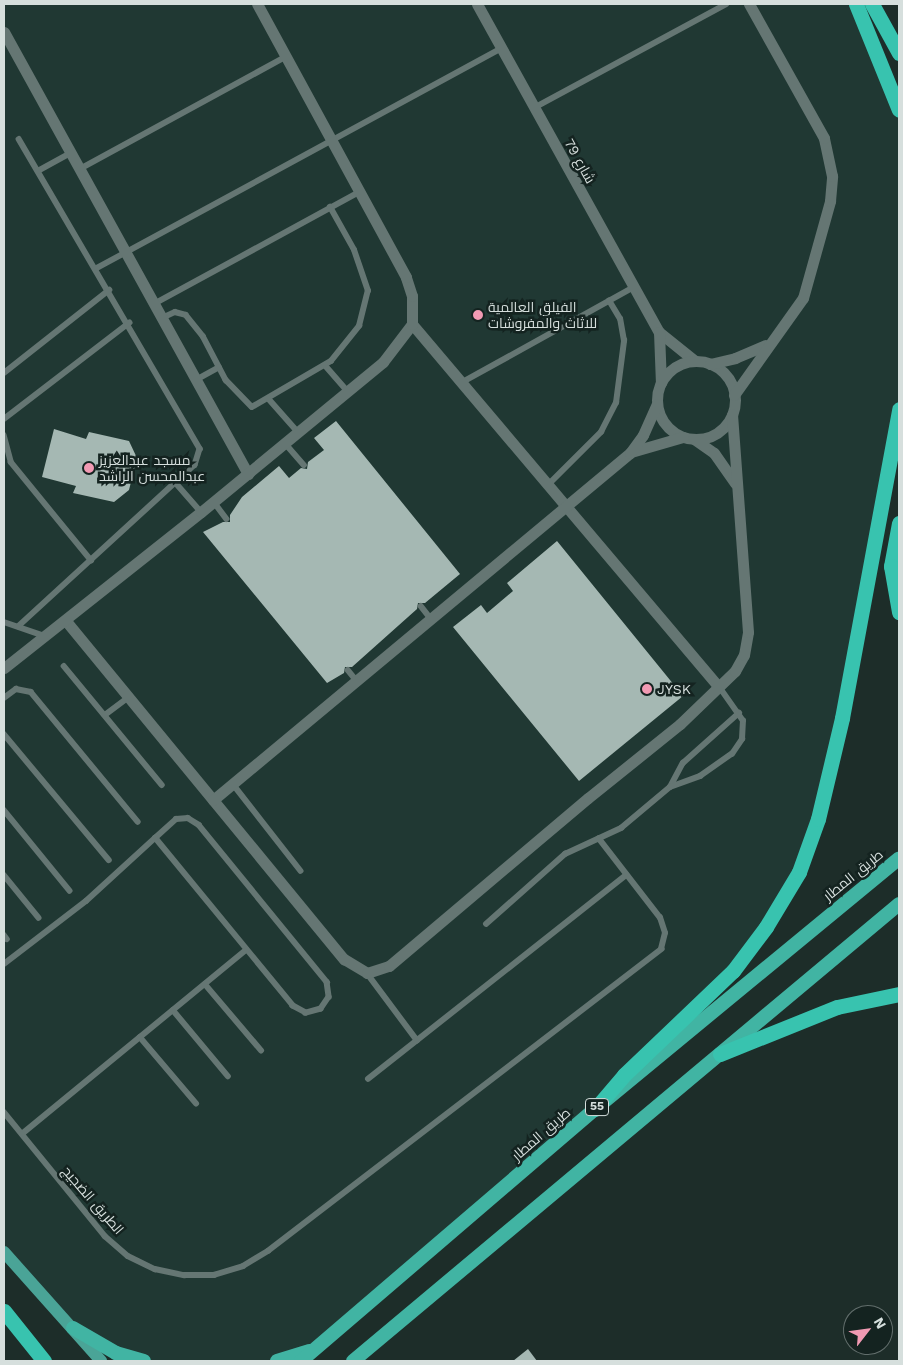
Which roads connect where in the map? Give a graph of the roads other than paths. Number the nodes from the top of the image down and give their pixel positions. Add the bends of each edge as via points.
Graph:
1 (256, 4) edge
2 (477, 4) edge
3 (726, 4) edge
4 (749, 4) edge
5 (856, 4) edge
6 (872, 4) edge
7 (4, 32) edge
8 (502, 50) junction
9 (899, 52) edge
10 (285, 56) junction
11 (533, 108) junction
12 (899, 110) edge
13 (19, 139) dead end
14 (332, 142) junction
15 (70, 153) junction
16 (80, 169) junction
17 (38, 171) junction
18 (359, 192) junction
19 (330, 207) junction
20 (125, 252) junction
21 (97, 268) junction
22 (634, 287) junction
23 (109, 290) junction
24 (609, 301) junction
25 (154, 304) junction
26 (162, 318) junction
27 (129, 323) junction
28 (412, 324) junction
29 (659, 332) junction
30 (768, 343) junction
31 (695, 361) junction
32 (710, 364) junction
33 (325, 365) junction
34 (219, 367) junction
35 (4, 373) edge
36 (196, 380) junction
37 (461, 382) junction
38 (661, 383) junction
39 (348, 391) junction
40 (734, 395) junction
41 (269, 399) junction
42 (657, 404) junction
43 (899, 409) edge
44 (732, 415) junction
45 (4, 419) edge
46 (298, 432) junction
47 (4, 435) edge
48 (688, 438) junction
49 (285, 443) junction
50 (630, 453) junction
51 (304, 465) dead end
52 (248, 474) junction
53 (176, 483) junction
54 (736, 484) junction
55 (548, 485) junction
56 (214, 502) junction
57 (567, 508) junction
58 (201, 512) junction
59 (227, 519) dead end
60 (899, 523) edge
61 (91, 560) junction
62 (421, 606) dead end
63 (899, 612) edge
64 (431, 619) junction
65 (66, 621) junction
66 (4, 622) edge
67 (19, 626) junction
68 (46, 637) junction
69 (64, 666) dead end
70 (4, 668) edge
71 (348, 670) dead end
72 (357, 681) junction
73 (719, 687) junction
74 (129, 697) junction
75 (4, 698) edge
76 (739, 713) junction
77 (105, 715) junction
78 (5, 737) edge
79 (233, 784) junction
80 (162, 785) dead end
81 (670, 787) junction
82 (213, 800) junction
83 (4, 810) edge
84 (138, 822) dead end
85 (155, 838) junction
86 (599, 839) junction
87 (899, 858) edge
88 (109, 860) dead end
89 (301, 871) dead end
90 (626, 875) junction
91 (4, 876) edge
92 (70, 891) dead end
93 (899, 904) edge
94 (40, 918) dead end
95 (486, 924) dead end
96 (246, 950) junction
97 (4, 964) edge
98 (367, 973) junction
99 (205, 984) junction
100 (899, 994) edge
101 (173, 1010) junction
102 (140, 1037) junction
103 (417, 1040) junction
104 (261, 1050) dead end
105 (720, 1054) junction
106 (228, 1076) dead end
107 (368, 1079) dead end
108 (196, 1103) dead end
109 (595, 1109) junction
110 (4, 1112) edge
111 (22, 1134) junction
112 (4, 1252) edge
113 (15, 1264) junction
114 (4, 1311) edge
115 (73, 1328) junction
116 (315, 1349) junction
117 (44, 1361) edge
118 (89, 1361) edge
119 (101, 1361) edge
120 (144, 1361) edge
121 (277, 1361) edge
122 (301, 1361) edge
123 (353, 1361) edge

1 - 10 street
2 - 8 street, شارع 79
3 - 11 lane
4 - 30 street via 824,138 832,176 830,201 808,284 792,316
5 - 12 highway
6 - 9 highway
7 - 15 street
8 - 11 street, شارع 79
8 - 14 lane
10 - 14 street
10 - 16 lane
11 - 22 street, شارع 79
13 - 17 lane
14 - 18 street
14 - 20 lane
15 - 16 street
15 - 17 lane
16 - 20 street
17 - 21 lane
18 - 19 lane
18 - 28 street via 406,277 412,296
19 - 25 lane
19 - 33 lane via 354,250 368,291 359,326
20 - 21 lane
20 - 25 street
21 - 23 lane
22 - 24 lane
22 - 29 street, شارع 79
23 - 27 lane
23 - 35 lane
24 - 37 lane
24 - 55 lane via 620,320 624,340 616,403 601,432
25 - 26 street
26 - 34 lane via 175,312 186,315 203,336
26 - 36 street
27 - 45 lane
27 - 53 lane via 199,444 198,461
28 - 37 street
28 - 39 street via 383,362
29 - 31 street, شارع 79
29 - 38 street, شارع 79
30 - 32 street via 735,358
30 - 40 street
31 - 32 street
31 - 38 street via 674,367
32 - 40 street via 724,373
33 - 39 lane
33 - 41 lane
34 - 36 lane
34 - 41 lane via 226,380 252,407
36 - 52 street
37 - 55 street
38 - 42 street
39 - 46 street
40 - 44 street
41 - 46 lane
42 - 48 street via 668,427
42 - 50 street via 643,435
43 - 109 highway via 842,718 818,819 799,872 766,927 733,971 624,1075
44 - 48 street via 712,436
44 - 54 street
46 - 49 street
47 - 61 lane via 12,464
48 - 50 street
48 - 54 street via 723,462
49 - 51 lane
49 - 52 street
50 - 57 street
52 - 56 street
53 - 58 lane
53 - 61 lane
54 - 73 street via 748,632 744,655
55 - 57 street
56 - 58 street
56 - 59 lane
57 - 64 street
57 - 73 street
58 - 65 street
60 - 63 highway via 894,536 891,566
61 - 67 lane
62 - 64 lane
64 - 72 street
65 - 68 street
65 - 74 street
66 - 67 lane
67 - 68 lane
68 - 70 street
69 - 77 lane
71 - 72 lane
72 - 79 street
73 - 76 lane
73 - 98 street via 680,724 415,946 389,966
74 - 77 lane
74 - 82 street
75 - 84 lane via 16,689 31,692
76 - 81 lane via 683,763
76 - 81 lane via 743,730 732,754 700,776
77 - 80 lane
78 - 88 lane
79 - 82 street
79 - 89 lane
81 - 86 lane via 631,822
82 - 98 street via 344,959
83 - 92 lane
85 - 96 lane
85 - 96 lane via 182,818 199,825 327,982 329,996 326,1004 314,1012 299,1011
85 - 97 lane via 86,901
86 - 90 lane, الطريق الضجيج
86 - 95 lane via 556,860
87 - 109 highway, طريق المطار / 55
90 - 103 lane
90 - 111 lane, الطريق الضجيج via 664,925 664,941 656,955 268,1251 242,1266 214,1274 184,1276 155,1269 128,1256 105,1236
91 - 94 lane
93 - 105 highway
96 - 99 lane
98 - 103 lane
99 - 101 lane
99 - 104 lane
100 - 105 highway via 837,1007
101 - 102 lane
101 - 106 lane
102 - 108 lane
102 - 111 lane
103 - 107 lane
105 - 123 highway
109 - 116 highway, طريق المطار / 55
110 - 111 lane, الطريق الضجيج
112 - 113 main road
113 - 115 main road
113 - 118 main road
114 - 117 highway
115 - 119 main road
115 - 120 highway via 116,1353
116 - 121 highway
116 - 122 highway, طريق المطار / 55

